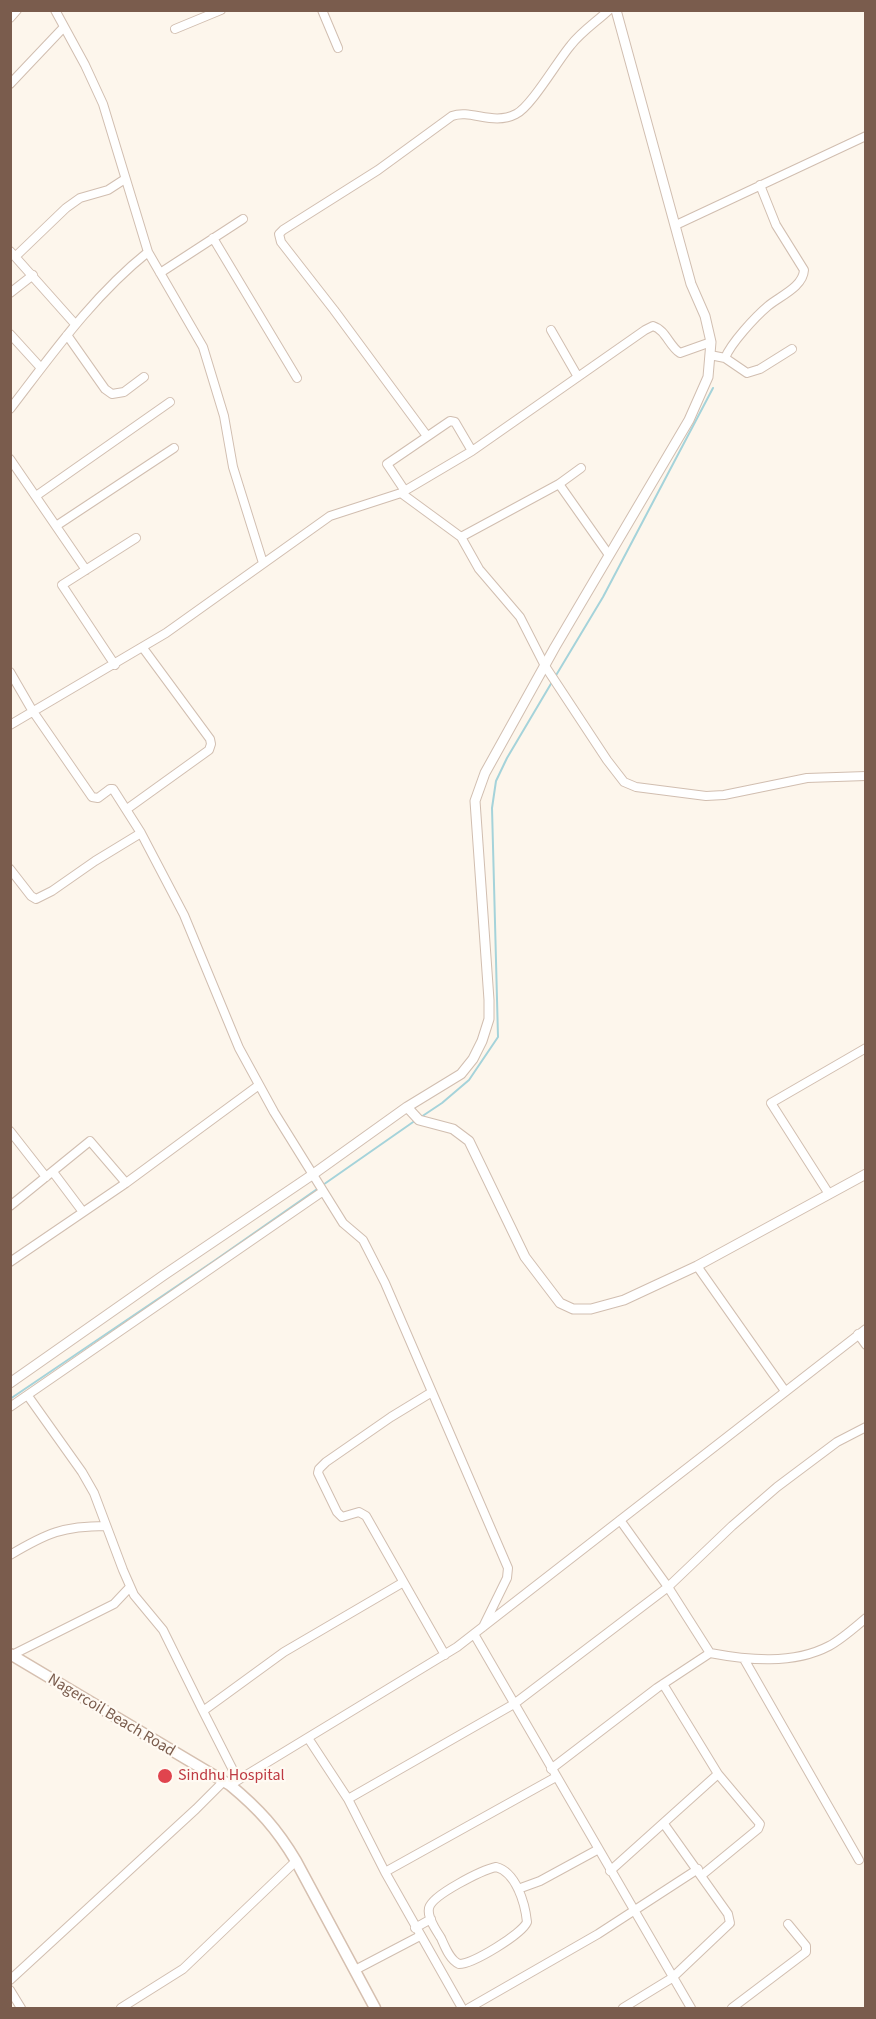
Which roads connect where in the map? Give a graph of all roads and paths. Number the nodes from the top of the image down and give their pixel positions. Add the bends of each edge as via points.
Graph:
1 (17, 10) edge
2 (55, 10) edge
3 (221, 10) edge
4 (322, 10) edge
5 (609, 10) edge
6 (616, 10) edge
7 (10, 18) edge
8 (64, 27) junction
9 (175, 29) dead end
10 (338, 48) dead end
11 (10, 84) edge
12 (866, 136) edge
13 (125, 179) junction
14 (760, 185) junction
15 (243, 219) dead end
16 (676, 225) junction
17 (213, 238) junction
18 (148, 252) junction
19 (13, 254) edge
20 (160, 273) junction
21 (33, 275) junction
22 (10, 293) edge
23 (75, 324) junction
24 (551, 330) dead end
25 (10, 334) edge
26 (67, 335) junction
27 (711, 342) junction
28 (792, 350) dead end
29 (710, 355) junction
30 (725, 358) junction
31 (41, 369) junction
32 (144, 377) dead end
33 (578, 377) junction
34 (297, 378) dead end
35 (170, 402) dead end
36 (10, 409) edge
37 (427, 436) junction
38 (174, 448) dead end
39 (472, 451) junction
40 (10, 459) edge
41 (581, 468) dead end
42 (559, 484) junction
43 (403, 492) junction
44 (36, 496) junction
45 (56, 525) junction
46 (461, 537) junction
47 (136, 538) dead end
48 (609, 555) junction
49 (263, 562) junction
50 (86, 570) junction
51 (143, 648) junction
52 (115, 664) junction
53 (545, 666) junction
54 (10, 672) edge
55 (32, 710) junction
56 (10, 724) edge
57 (866, 776) edge
58 (127, 809) junction
59 (141, 834) junction
60 (10, 869) edge
61 (866, 1048) edge
62 (259, 1085) junction
63 (407, 1107) junction
64 (10, 1131) edge
65 (866, 1174) edge
66 (49, 1175) junction
67 (313, 1177) junction
68 (126, 1183) junction
69 (322, 1191) junction
70 (829, 1194) junction
71 (10, 1206) edge
72 (83, 1212) junction
73 (10, 1262) edge
74 (697, 1266) junction
75 (862, 1331) edge
76 (866, 1345) edge
77 (11, 1381) edge
78 (785, 1391) junction
79 (432, 1392) junction
80 (28, 1396) junction
81 (10, 1407) edge
82 (866, 1427) edge
83 (620, 1520) junction
84 (106, 1526) junction
85 (10, 1556) edge
86 (402, 1583) junction
87 (130, 1587) junction
88 (668, 1587) junction
89 (866, 1618) edge
90 (483, 1627) junction
91 (474, 1634) junction
92 (710, 1653) junction
93 (11, 1655) edge
94 (445, 1655) junction
95 (744, 1659) junction
96 (663, 1684) junction
97 (514, 1704) junction
98 (203, 1711) junction
99 (308, 1738) junction
100 (551, 1769) junction
101 (718, 1774) junction
102 (556, 1777) junction
103 (230, 1782) junction
104 (348, 1799) junction
105 (664, 1824) junction
106 (597, 1850) junction
107 (859, 1860) dead end
108 (296, 1861) junction
109 (385, 1872) junction
110 (610, 1872) junction
111 (700, 1872) junction
112 (518, 1889) junction
113 (633, 1912) junction
114 (430, 1919) junction
115 (788, 1924) dead end
116 (415, 1928) junction
117 (420, 1936) junction
118 (355, 1970) junction
119 (672, 1978) junction
120 (10, 1980) edge
121 (10, 1990) edge
122 (21, 2008) edge
123 (121, 2008) edge
124 (375, 2008) edge
125 (462, 2008) edge
126 (469, 2008) edge
127 (623, 2008) edge
128 (690, 2008) edge
129 (732, 2008) edge

1 - 7 street
2 - 8 street
3 - 9 street
4 - 10 street
5 - 37 street via 572,44 517,113 493,119 452,116 279,234 280,242
6 - 16 street
8 - 11 street
8 - 13 street via 103,104
12 - 14 street
13 - 18 street
13 - 19 street via 73,203
14 - 16 street
14 - 30 street via 776,225 804,274 798,284 765,308
15 - 17 street
16 - 27 street
17 - 20 street
17 - 34 street
18 - 20 street
18 - 23 street via 123,272
19 - 21 street
20 - 49 street via 203,347 224,416 233,468
21 - 22 street
21 - 23 street
23 - 26 street
24 - 33 street
25 - 31 street
26 - 31 street
26 - 32 street via 112,394 124,392
27 - 29 street
27 - 33 street via 680,353 653,326
28 - 30 street via 747,373
29 - 30 street
29 - 48 street via 708,377 689,420
31 - 36 street
33 - 39 street
35 - 44 street
37 - 39 street via 453,421
37 - 43 street via 387,464
38 - 45 street
39 - 43 street
40 - 44 street
41 - 42 street
42 - 46 street
42 - 48 street
43 - 46 street
43 - 49 street via 330,516
44 - 45 street
45 - 50 street
46 - 53 street via 479,569 520,617
47 - 50 street
48 - 53 street
49 - 51 street
50 - 52 street via 62,585
51 - 52 street
51 - 58 street via 211,744 209,750
52 - 55 street
53 - 57 street via 606,760 621,780 631,786 706,796 807,778
53 - 63 street via 485,773 475,801 489,1019 473,1059 461,1074
54 - 55 street
55 - 56 street
55 - 58 street via 92,796 98,798 111,789
58 - 59 street
59 - 60 street via 39,898 31,896
59 - 62 street via 183,915 239,1048
61 - 70 street via 771,1103
62 - 67 street
62 - 68 street
63 - 67 street
63 - 74 street via 416,1117 453,1129 469,1141 525,1257 560,1303 573,1309 591,1309 624,1300
64 - 66 street
65 - 70 street
66 - 68 street via 90,1141
66 - 71 street
66 - 72 street
67 - 69 street
67 - 77 street
68 - 72 street
69 - 79 street via 343,1223 363,1240
69 - 80 street
70 - 74 street
72 - 73 street
74 - 78 street
75 - 76 street
75 - 78 street
78 - 83 street
79 - 86 street via 391,1416 319,1469 337,1512 342,1517 359,1512 366,1516
79 - 90 street via 508,1568
80 - 81 street
80 - 84 street via 82,1472
82 - 88 street via 837,1442 777,1487
83 - 88 street
83 - 90 street
84 - 85 street via 65,1528
84 - 87 street
86 - 94 street
86 - 98 street via 284,1652
87 - 93 street via 114,1604
87 - 98 street via 163,1630
88 - 92 street
88 - 97 street
89 - 95 street via 826,1648 791,1658
90 - 91 street
91 - 94 street
91 - 97 street
92 - 95 street
92 - 96 street
93 - 103 main road, Nagercoil Beach Road
94 - 99 street
95 - 107 street
96 - 100 street
96 - 101 street
97 - 100 street
97 - 104 street
98 - 103 street
99 - 103 street
99 - 104 street
100 - 102 street
101 - 105 street
101 - 111 street via 760,1824
102 - 106 street
102 - 109 street
103 - 108 main road, Nagercoil Beach Road via 256,1806
103 - 120 street
104 - 109 street
105 - 110 street
105 - 111 street
106 - 110 street
106 - 112 street
108 - 118 main road, Nagercoil Beach Road
108 - 123 street via 183,1969
109 - 116 street
110 - 113 street
111 - 113 street
111 - 119 street via 730,1923
112 - 114 street via 507,1872 488,1869 434,1900 428,1911
112 - 114 street via 526,1913 525,1926 474,1961 455,1962
113 - 119 street
113 - 126 street
114 - 116 street
115 - 129 street via 806,1946 806,1952
116 - 117 street
117 - 118 street
117 - 125 street
118 - 124 main road, Nagercoil Beach Road
119 - 127 street
119 - 128 street
121 - 122 street

